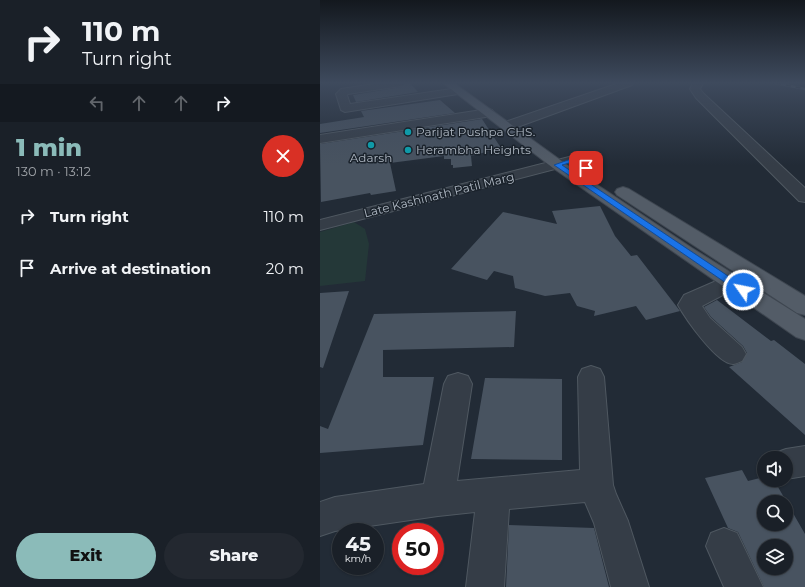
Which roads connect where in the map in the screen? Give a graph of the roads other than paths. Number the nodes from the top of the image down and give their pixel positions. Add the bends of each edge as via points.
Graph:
1 (337, 110) edge
2 (339, 110) edge
3 (345, 110) edge
4 (391, 110) edge
5 (485, 110) edge
6 (502, 110) edge
7 (550, 110) edge
8 (720, 110) edge
9 (488, 113) junction
10 (346, 116) junction
11 (365, 117) dead end
12 (520, 121) junction
13 (507, 126) junction
14 (532, 130) dead end
15 (348, 138) junction
16 (320, 139) edge
17 (564, 159) junction
18 (805, 198) edge
19 (320, 225) edge
20 (730, 282) junction
21 (805, 307) edge
22 (805, 331) edge
23 (733, 354) dead end
24 (591, 376) dead end
25 (458, 384) dead end
26 (805, 461) edge
27 (793, 463) edge
28 (597, 485) junction
29 (494, 494) junction
30 (438, 499) junction
31 (320, 519) edge
32 (724, 546) dead end
33 (485, 587) edge
34 (630, 587) edge
35 (744, 587) edge

1 - 4 street via 337,117
2 - 10 street
3 - 10 street
5 - 9 main road
6 - 12 main road
7 - 12 street
8 - 18 street
9 - 13 main road
9 - 15 street
10 - 11 street
10 - 15 street
12 - 13 street
12 - 14 main road
13 - 17 main road
15 - 16 street
17 - 19 street, Late Kashinath Patil Marg
17 - 20 main road
17 - 21 main road
20 - 22 main road
20 - 23 street via 692,301 689,305 702,324
24 - 28 street
25 - 30 street
26 - 27 street
28 - 29 street
28 - 34 street via 611,521
29 - 30 street
29 - 33 street
30 - 31 street via 335,514
32 - 35 street

